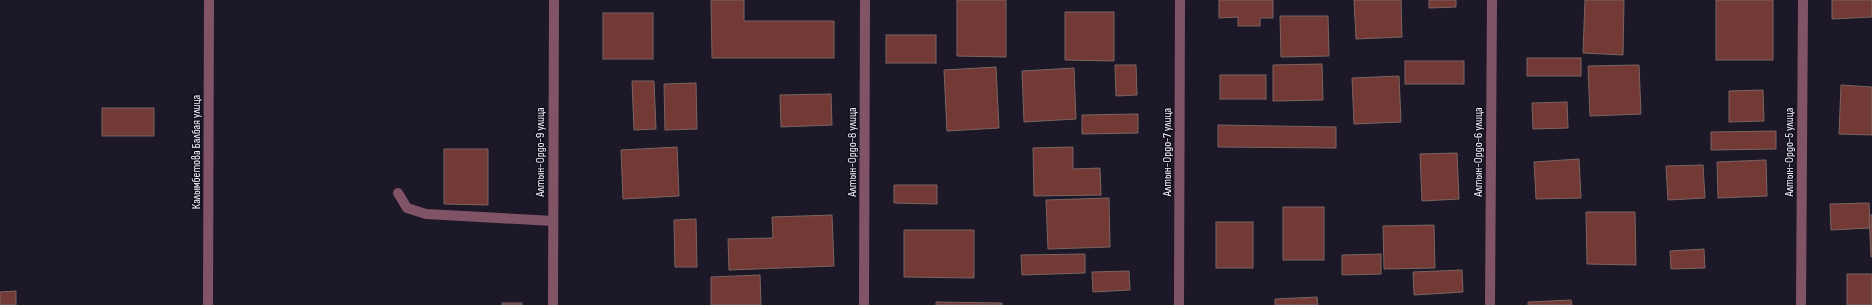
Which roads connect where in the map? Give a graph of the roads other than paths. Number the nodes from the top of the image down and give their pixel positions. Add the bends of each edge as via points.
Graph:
1 (209, 0) edge
2 (554, 0) edge
3 (865, 0) edge
4 (1180, 0) edge
5 (1492, 0) edge
6 (1803, 0) edge
7 (398, 193) dead end
8 (553, 221) junction
9 (208, 305) edge
10 (552, 305) edge
11 (864, 305) edge
12 (1179, 305) edge
13 (1490, 305) edge
14 (1801, 305) edge

1 - 9 street, Калымбетова Балбая улица
2 - 8 street, Алтын-Ордо-9 улица
3 - 11 street, Алтын-Ордо-8 улица
4 - 12 street, Алтын-Ордо-7 улица
5 - 13 street, Алтын-Ордо-6 улица
6 - 14 street, Алтын-Ордо-5 улица
7 - 8 street via 407,208 426,214
8 - 10 street, Алтын-Ордо-9 улица

